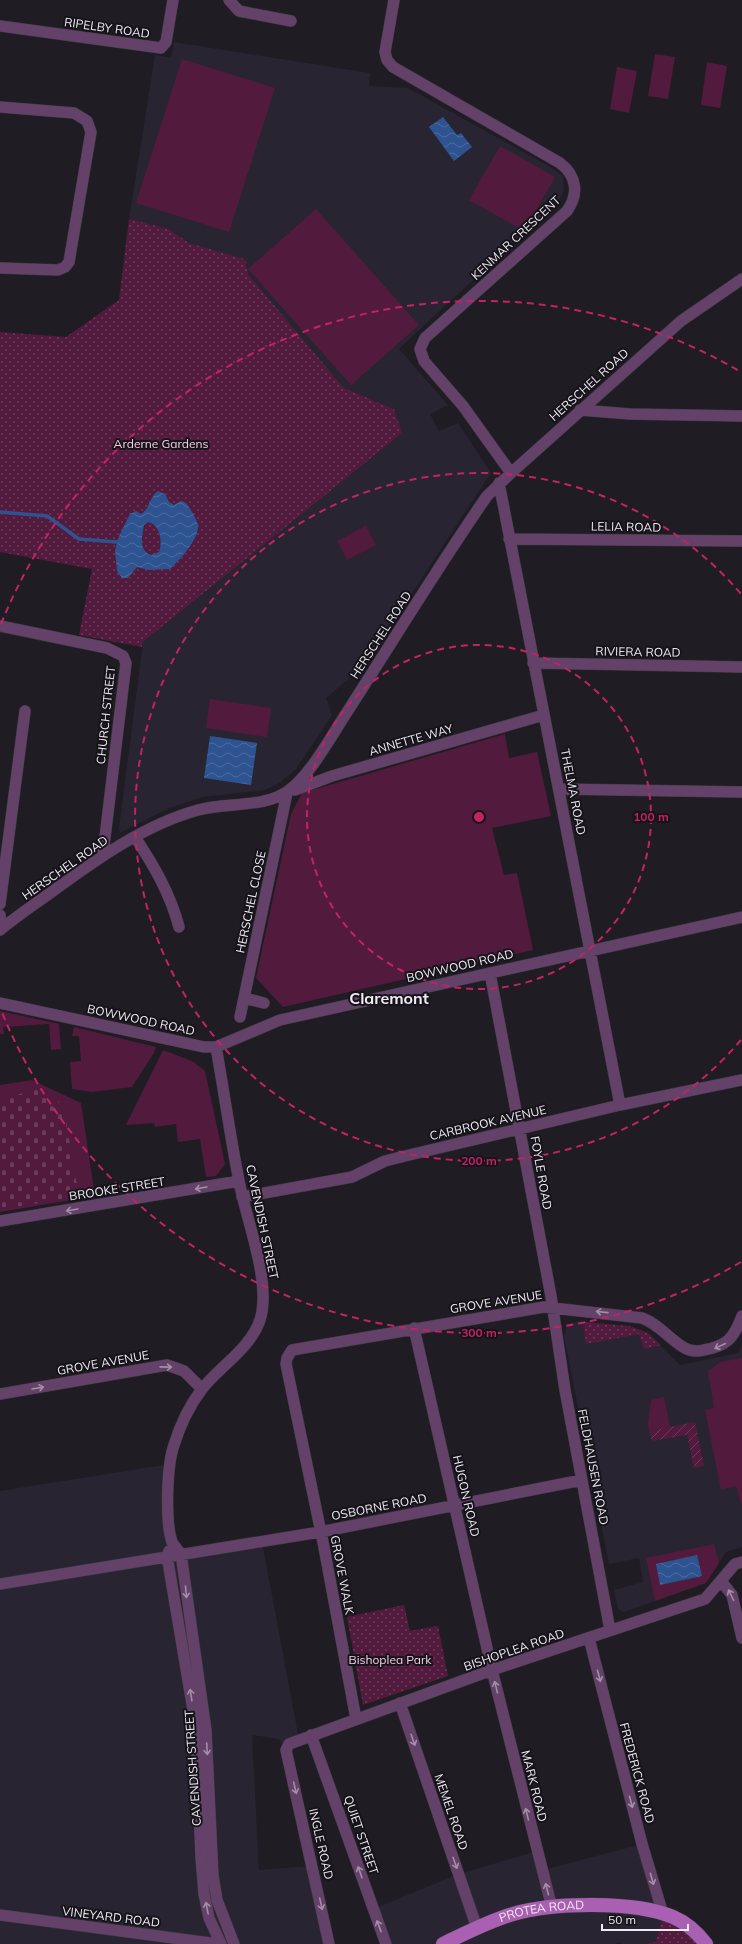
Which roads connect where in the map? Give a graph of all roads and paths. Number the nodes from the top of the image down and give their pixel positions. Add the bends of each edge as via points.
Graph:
1 (173, 0) edge
2 (229, 0) edge
3 (394, 0) edge
4 (291, 21) dead end
5 (0, 26) edge
6 (0, 107) edge
7 (0, 268) edge
8 (742, 279) edge
9 (580, 410) junction
10 (742, 416) edge
11 (511, 473) junction
12 (499, 483) junction
13 (509, 538) junction
14 (742, 541) edge
15 (0, 626) edge
16 (533, 663) junction
17 (742, 667) edge
18 (25, 711) dead end
19 (544, 715) junction
20 (559, 789) junction
21 (742, 792) edge
22 (287, 793) junction
23 (135, 838) junction
24 (103, 854) junction
25 (0, 904) edge
26 (0, 915) edge
27 (742, 917) edge
28 (179, 927) dead end
29 (1, 930) edge
30 (589, 951) junction
31 (490, 973) junction
32 (244, 998) junction
33 (0, 1003) edge
34 (264, 1003) dead end
35 (240, 1017) dead end
36 (216, 1047) junction
37 (742, 1080) edge
38 (620, 1105) junction
39 (520, 1128) junction
40 (239, 1181) junction
41 (242, 1197) junction
42 (0, 1222) edge
43 (552, 1307) junction
44 (742, 1316) edge
45 (414, 1328) junction
46 (298, 1348) joint
47 (202, 1388) junction
48 (0, 1394) edge
49 (582, 1480) junction
50 (455, 1505) junction
51 (320, 1532) junction
52 (172, 1542) junction
53 (181, 1554) junction
54 (168, 1556) junction
55 (742, 1562) edge
56 (722, 1581) junction
57 (0, 1584) edge
58 (610, 1630) junction
59 (589, 1638) junction
60 (742, 1638) edge
61 (492, 1670) junction
62 (400, 1703) junction
63 (356, 1719) junction
64 (312, 1735) junction
65 (286, 1750) joint
66 (552, 1908) junction
67 (663, 1914) junction
68 (0, 1915) edge
69 (477, 1928) junction
70 (220, 1944) edge
71 (234, 1944) edge
72 (329, 1944) edge
73 (386, 1944) edge
74 (443, 1944) edge
75 (706, 1944) edge

1 - 5 street, RIPELBY ROAD via 166,42 161,48
2 - 4 street via 239,11
3 - 11 street, KENMAR CRESCENT via 385,52 393,67 560,162 570,172 575,184 574,199 566,211 425,338 420,349 424,360 463,406
6 - 7 street via 74,113 87,121 91,132 69,262 58,270
8 - 9 street, HERSCHEL ROAD via 681,321
9 - 10 street via 630,414
9 - 11 street, HERSCHEL ROAD
11 - 12 street, HERSCHEL ROAD
12 - 13 street, THELMA ROAD
12 - 22 street, HERSCHEL ROAD via 474,515 304,778
13 - 14 street, LELIA ROAD
13 - 16 street, THELMA ROAD
15 - 24 street, CHURCH STREET via 107,648 123,656 126,663
16 - 17 street, RIVIERA ROAD
16 - 19 street, THELMA ROAD
18 - 25 street
19 - 20 street, THELMA ROAD
19 - 22 street, ANNETTE WAY via 332,776
20 - 21 street
20 - 30 street, THELMA ROAD
22 - 23 street, HERSCHEL ROAD via 272,800 198,810 166,821
22 - 32 street, HERSCHEL CLOSE
23 - 24 street, HERSCHEL ROAD
23 - 28 street via 168,892
24 - 29 street, HERSCHEL ROAD
26 - 29 street
27 - 30 street, BOWWOOD ROAD
30 - 31 street, BOWWOOD ROAD
30 - 38 street, THELMA ROAD
31 - 36 street, BOWWOOD ROAD via 280,1020
31 - 39 street, FOYLE ROAD
32 - 34 street
32 - 35 street, HERSCHEL CLOSE
33 - 36 street, BOWWOOD ROAD via 204,1047
36 - 40 street, CAVENDISH STREET
37 - 38 street, CARBROOK AVENUE
38 - 39 street, CARBROOK AVENUE
39 - 41 street, CARBROOK AVENUE via 385,1161 352,1177
39 - 43 street, FOYLE ROAD
40 - 41 street, CAVENDISH STREET
40 -> 42 street, BROOKE STREET
41 - 47 street, CAVENDISH STREET via 262,1281 262,1313 249,1339
44 -> 43 street, GROVE AVENUE via 737,1331 726,1343 716,1348 698,1351 684,1348 654,1323 642,1318
43 - 45 street, GROVE AVENUE
43 - 49 street, FELDHAUSEN ROAD
45 - 46 street, GROVE AVENUE
45 - 50 street, HUGON ROAD
46 - 51 street, GROVE WALK via 289,1354 286,1364
48 -> 47 street, GROVE AVENUE via 167,1365 184,1371
47 - 52 street, CAVENDISH STREET via 183,1421 172,1450 168,1500
49 - 50 street, OSBORNE ROAD
49 - 58 street, FELDHAUSEN ROAD
50 - 51 street, OSBORNE ROAD
50 - 61 street, HUGON ROAD
51 - 53 street, OSBORNE ROAD
51 - 63 street, GROVE WALK
52 - 53 street, CAVENDISH STREET
52 - 54 street, CAVENDISH STREET
53 - 54 street, OSBORNE ROAD
53 -> 71 street, CAVENDISH STREET via 206,1730 213,1875 217,1900
54 - 57 street, OSBORNE ROAD
70 -> 54 street, CAVENDISH STREET via 209,1918 204,1894 196,1728
55 - 56 street, BISHOPLEA ROAD via 735,1564
56 - 58 street, BISHOPLEA ROAD via 705,1598
60 -> 56 street via 732,1595
58 - 59 street, BISHOPLEA ROAD
59 - 61 street, BISHOPLEA ROAD
59 -> 67 street, FREDERICK ROAD via 642,1844
61 - 62 street, BISHOPLEA ROAD
66 -> 61 street, MARK ROAD
62 - 63 street, BISHOPLEA ROAD
62 -> 69 street, MEMEL ROAD
63 - 64 street, BISHOPLEA ROAD
64 - 65 street, BISHOPLEA ROAD via 291,1742
73 -> 64 street, QUIET STREET
65 -> 72 street, INGLE ROAD
66 - 67 main road, PROTEA ROAD via 609,1906
66 - 69 main road, PROTEA ROAD via 513,1914
67 - 75 main road, PROTEA ROAD via 690,1927
68 - 70 street, VINEYARD ROAD
69 - 74 main road, PROTEA ROAD

